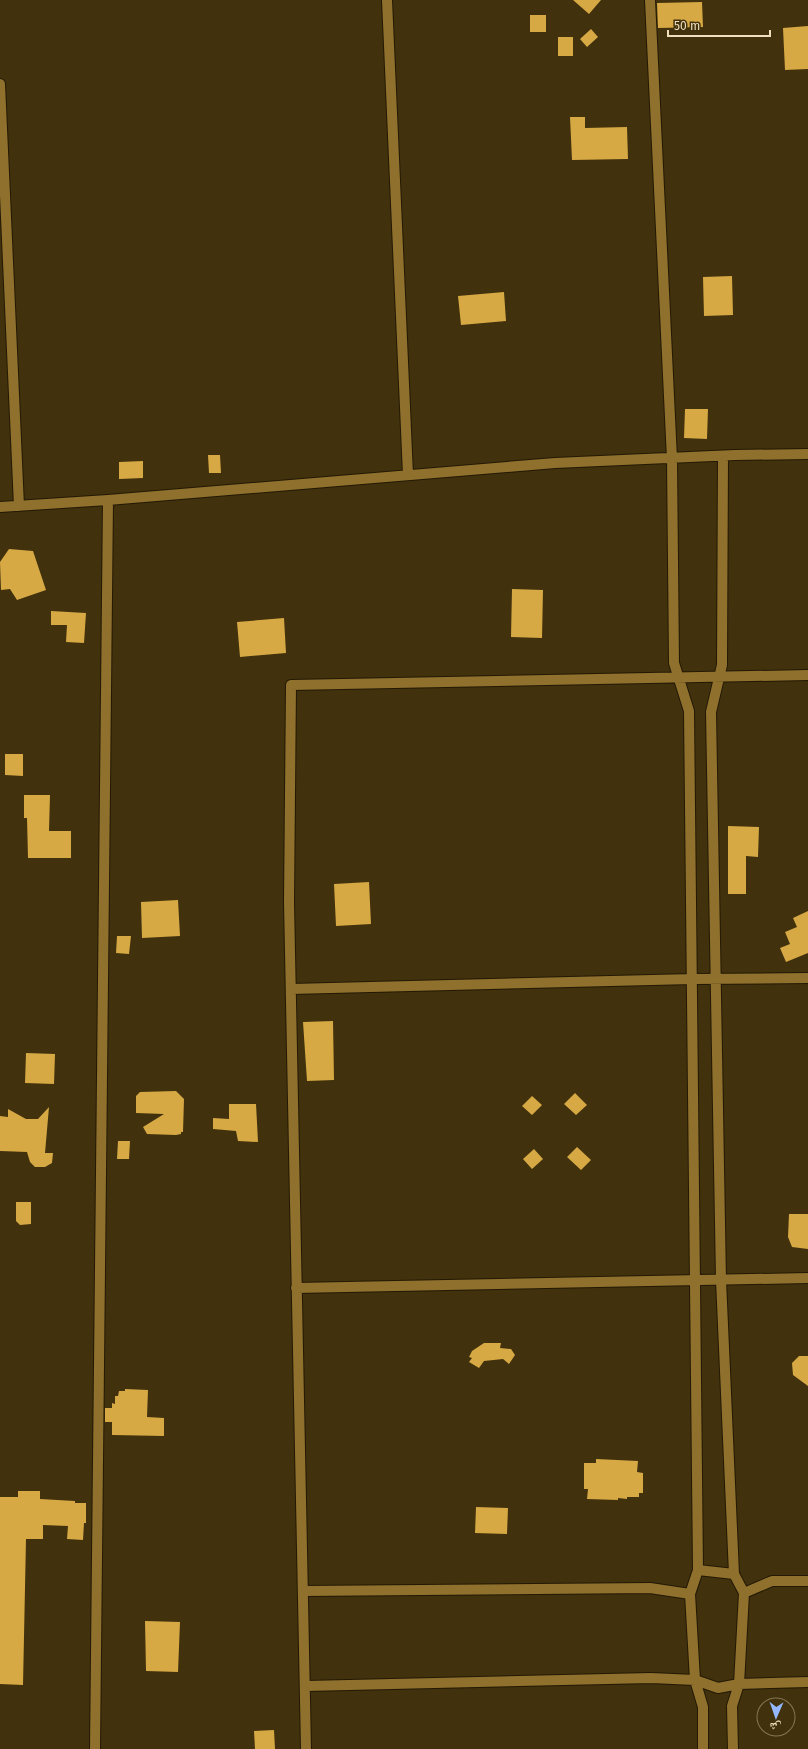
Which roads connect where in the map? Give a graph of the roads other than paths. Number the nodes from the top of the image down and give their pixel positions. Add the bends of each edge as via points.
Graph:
1 (387, 0) edge
2 (650, 0) edge
3 (0, 84) edge
4 (808, 454) edge
5 (723, 456) junction
6 (672, 459) junction
7 (408, 475) junction
8 (108, 500) junction
9 (19, 506) junction
10 (0, 507) edge
11 (808, 675) edge
12 (677, 676) junction
13 (720, 677) junction
14 (808, 978) edge
15 (693, 979) junction
16 (717, 979) junction
17 (292, 989) junction
18 (808, 1278) edge
19 (696, 1280) junction
20 (721, 1280) junction
21 (296, 1288) junction
22 (698, 1570) junction
23 (734, 1574) junction
24 (808, 1581) edge
25 (303, 1591) junction
26 (744, 1593) junction
27 (690, 1594) junction
28 (695, 1680) junction
29 (808, 1682) edge
30 (739, 1684) junction
31 (306, 1686) junction
32 (95, 1749) edge
33 (306, 1749) edge
34 (703, 1749) edge
35 (733, 1749) edge

1 - 7 street
2 - 6 street
3 - 9 street
4 - 5 street
5 - 6 street
5 - 13 street via 724,548
6 - 7 street via 555,463
6 - 12 street via 674,664
7 - 8 street
8 - 9 street
8 - 32 street
9 - 10 street
11 - 13 street
12 - 13 street
12 - 15 street via 690,711
12 - 17 street via 290,685 289,902
13 - 16 street via 711,712
14 - 16 street
15 - 16 street
15 - 17 street
15 - 19 street
16 - 20 street
17 - 21 street
18 - 20 street
19 - 20 street
19 - 21 street
19 - 22 street
20 - 23 street
21 - 25 street
22 - 23 street
22 - 27 street
23 - 26 street
24 - 26 street via 772,1581
25 - 27 street via 650,1588
25 - 31 street
26 - 30 street
27 - 28 street
28 - 30 street via 718,1688
28 - 31 street via 651,1678
28 - 34 street via 702,1707
29 - 30 street
30 - 35 street via 732,1706
31 - 33 street

